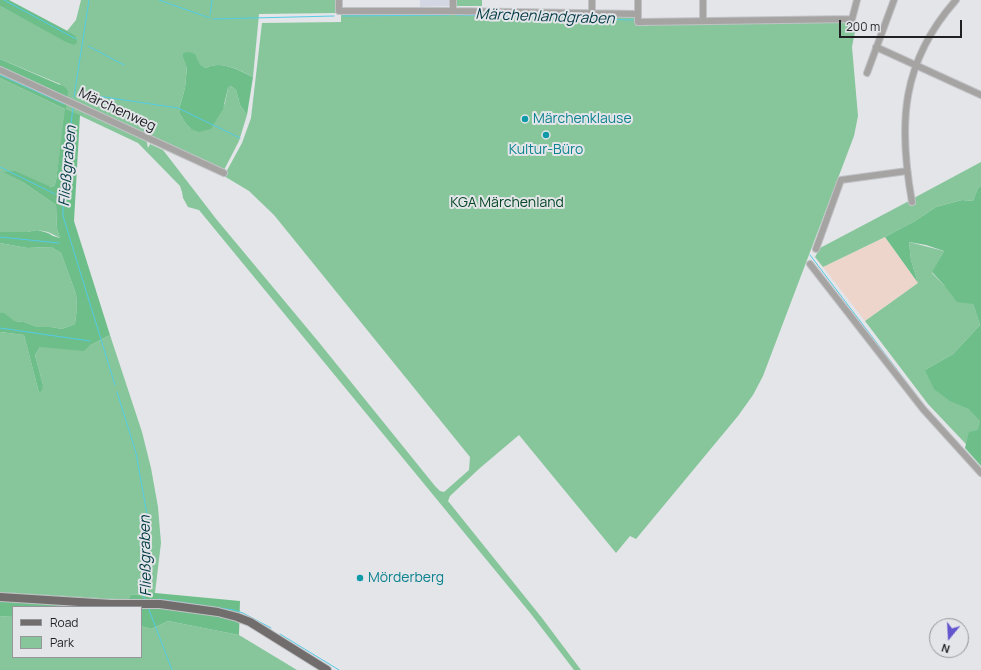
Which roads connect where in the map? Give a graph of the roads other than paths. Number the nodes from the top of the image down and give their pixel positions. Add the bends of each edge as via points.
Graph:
1 (339, 0) edge
2 (453, 0) edge
3 (592, 0) edge
4 (638, 0) edge
5 (703, 0) edge
6 (858, 0) edge
7 (894, 0) edge
8 (956, 0) edge
9 (453, 11) junction
10 (592, 13) junction
11 (638, 14) junction
12 (703, 21) junction
13 (876, 47) junction
14 (916, 66) junction
15 (0, 70) edge
16 (867, 73) dead end
17 (981, 95) edge
18 (907, 171) junction
19 (224, 172) dead end
20 (912, 202) dead end
21 (816, 249) dead end
22 (810, 264) dead end
23 (981, 473) edge
24 (0, 597) edge
25 (327, 670) edge

1 - 9 street via 339,12
2 - 9 street
3 - 10 street
4 - 11 street
5 - 12 street
6 - 12 street via 852,19
7 - 13 street
8 - 14 street via 934,29
9 - 10 street
10 - 11 street
11 - 12 street via 638,22
13 - 14 street
13 - 16 street
14 - 17 street
14 - 18 street via 905,121
15 - 19 street, Märchenweg
18 - 20 street
18 - 21 street via 841,180
22 - 23 street via 923,409
24 - 25 main road via 84,603 150,604 218,612 244,619 261,628

